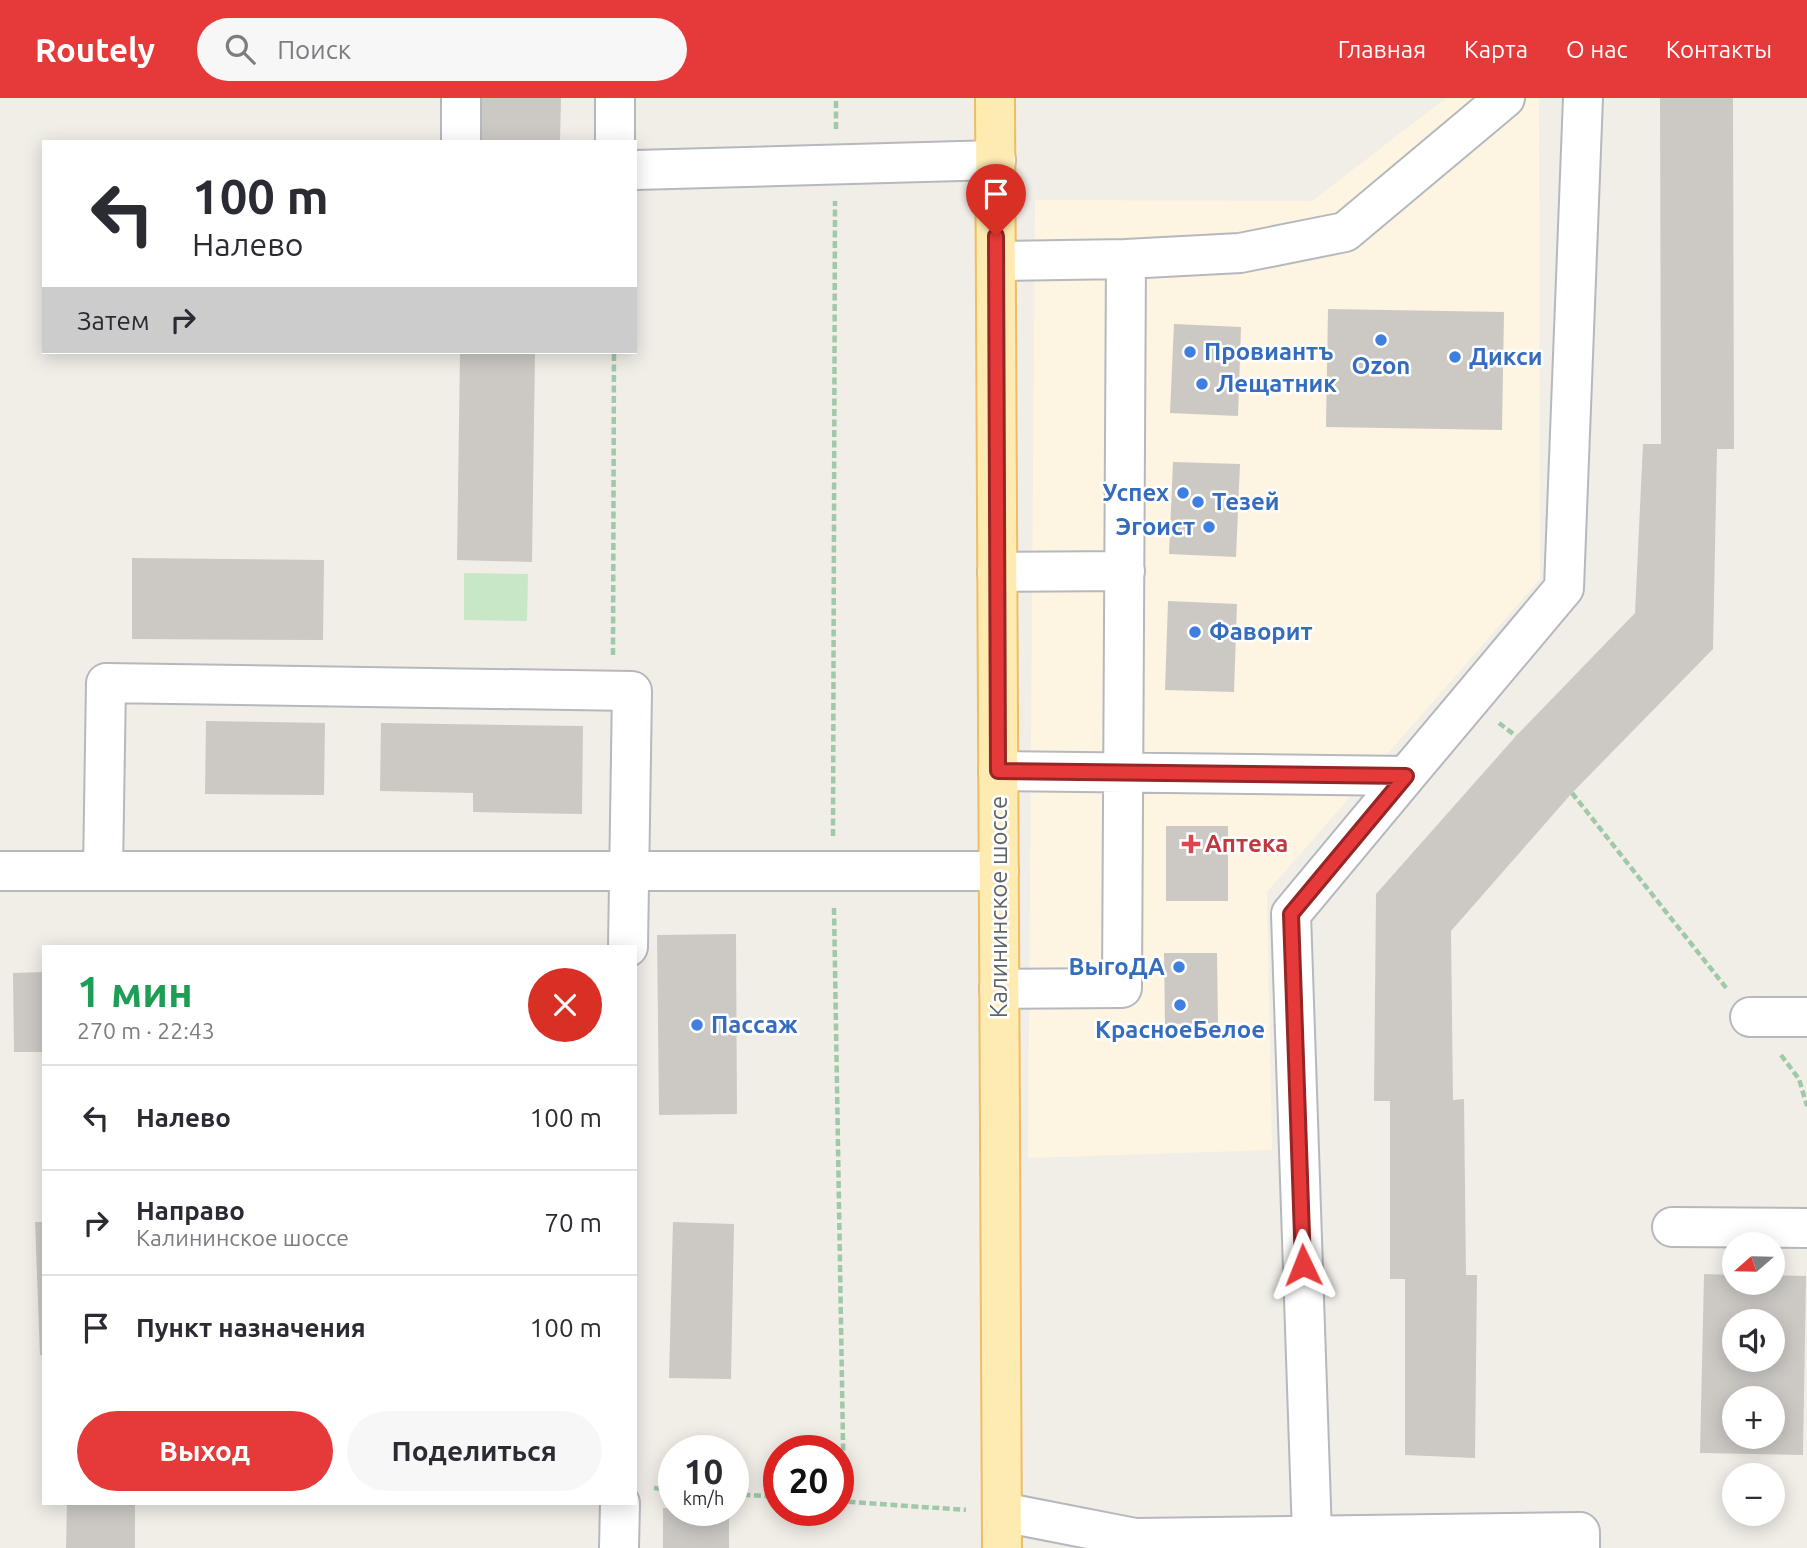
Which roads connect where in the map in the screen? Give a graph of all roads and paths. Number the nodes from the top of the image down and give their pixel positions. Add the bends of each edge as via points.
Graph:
1 (461, 98) edge
2 (615, 98) edge
3 (836, 98) edge
4 (995, 98) edge
5 (1505, 98) edge
6 (1583, 98) edge
7 (461, 140) edge
8 (615, 140) edge
9 (996, 160) junction
10 (836, 165) junction
11 (637, 170) edge
12 (1126, 259) junction
13 (996, 261) junction
14 (614, 354) edge
15 (1125, 571) junction
16 (997, 572) junction
17 (613, 691) junction
18 (998, 771) junction
19 (1124, 773) junction
20 (1406, 776) junction
21 (1572, 793) dead end
22 (0, 871) edge
23 (103, 871) junction
24 (629, 871) junction
25 (833, 871) junction
26 (999, 871) junction
27 (628, 945) edge
28 (999, 989) junction
29 (1750, 1017) junction
30 (1807, 1017) edge
31 (1807, 1107) edge
32 (1672, 1227) dead end
33 (1807, 1228) edge
34 (840, 1435) edge
35 (854, 1503) edge
36 (620, 1505) edge
37 (1002, 1530) edge
38 (1312, 1535) junction
39 (1135, 1543) edge
40 (619, 1548) edge
41 (1580, 1548) edge

1 - 7 street
2 - 8 street
3 - 10 path
4 - 9 main road, Калининское шоссе
5 - 12 street via 1345,232 1240,253
6 - 20 street via 1564,588
9 - 10 street
9 - 13 main road, Калининское шоссе
10 - 11 street
10 - 25 path
12 - 13 street
12 - 15 street
13 - 16 main road, Калининское шоссе
14 - 17 path
15 - 16 street
15 - 19 street
16 - 18 main road, Калининское шоссе
17 - 23 street via 106,683
17 - 24 street via 632,691
18 - 19 street
18 - 26 main road, Калининское шоссе
19 - 20 street
19 - 28 street via 1122,988
20 - 38 street via 1291,914
21 - 29 path
22 - 23 street
23 - 24 street
24 - 25 street
24 - 27 street
25 - 26 street
25 - 34 path
26 - 28 main road, Калининское шоссе
28 - 37 main road, Калининское шоссе
29 - 30 street
29 - 31 path via 1799,1079
32 - 33 street
35 - 37 path
36 - 40 street
37 - 39 street
38 - 39 street
38 - 41 street via 1580,1532

